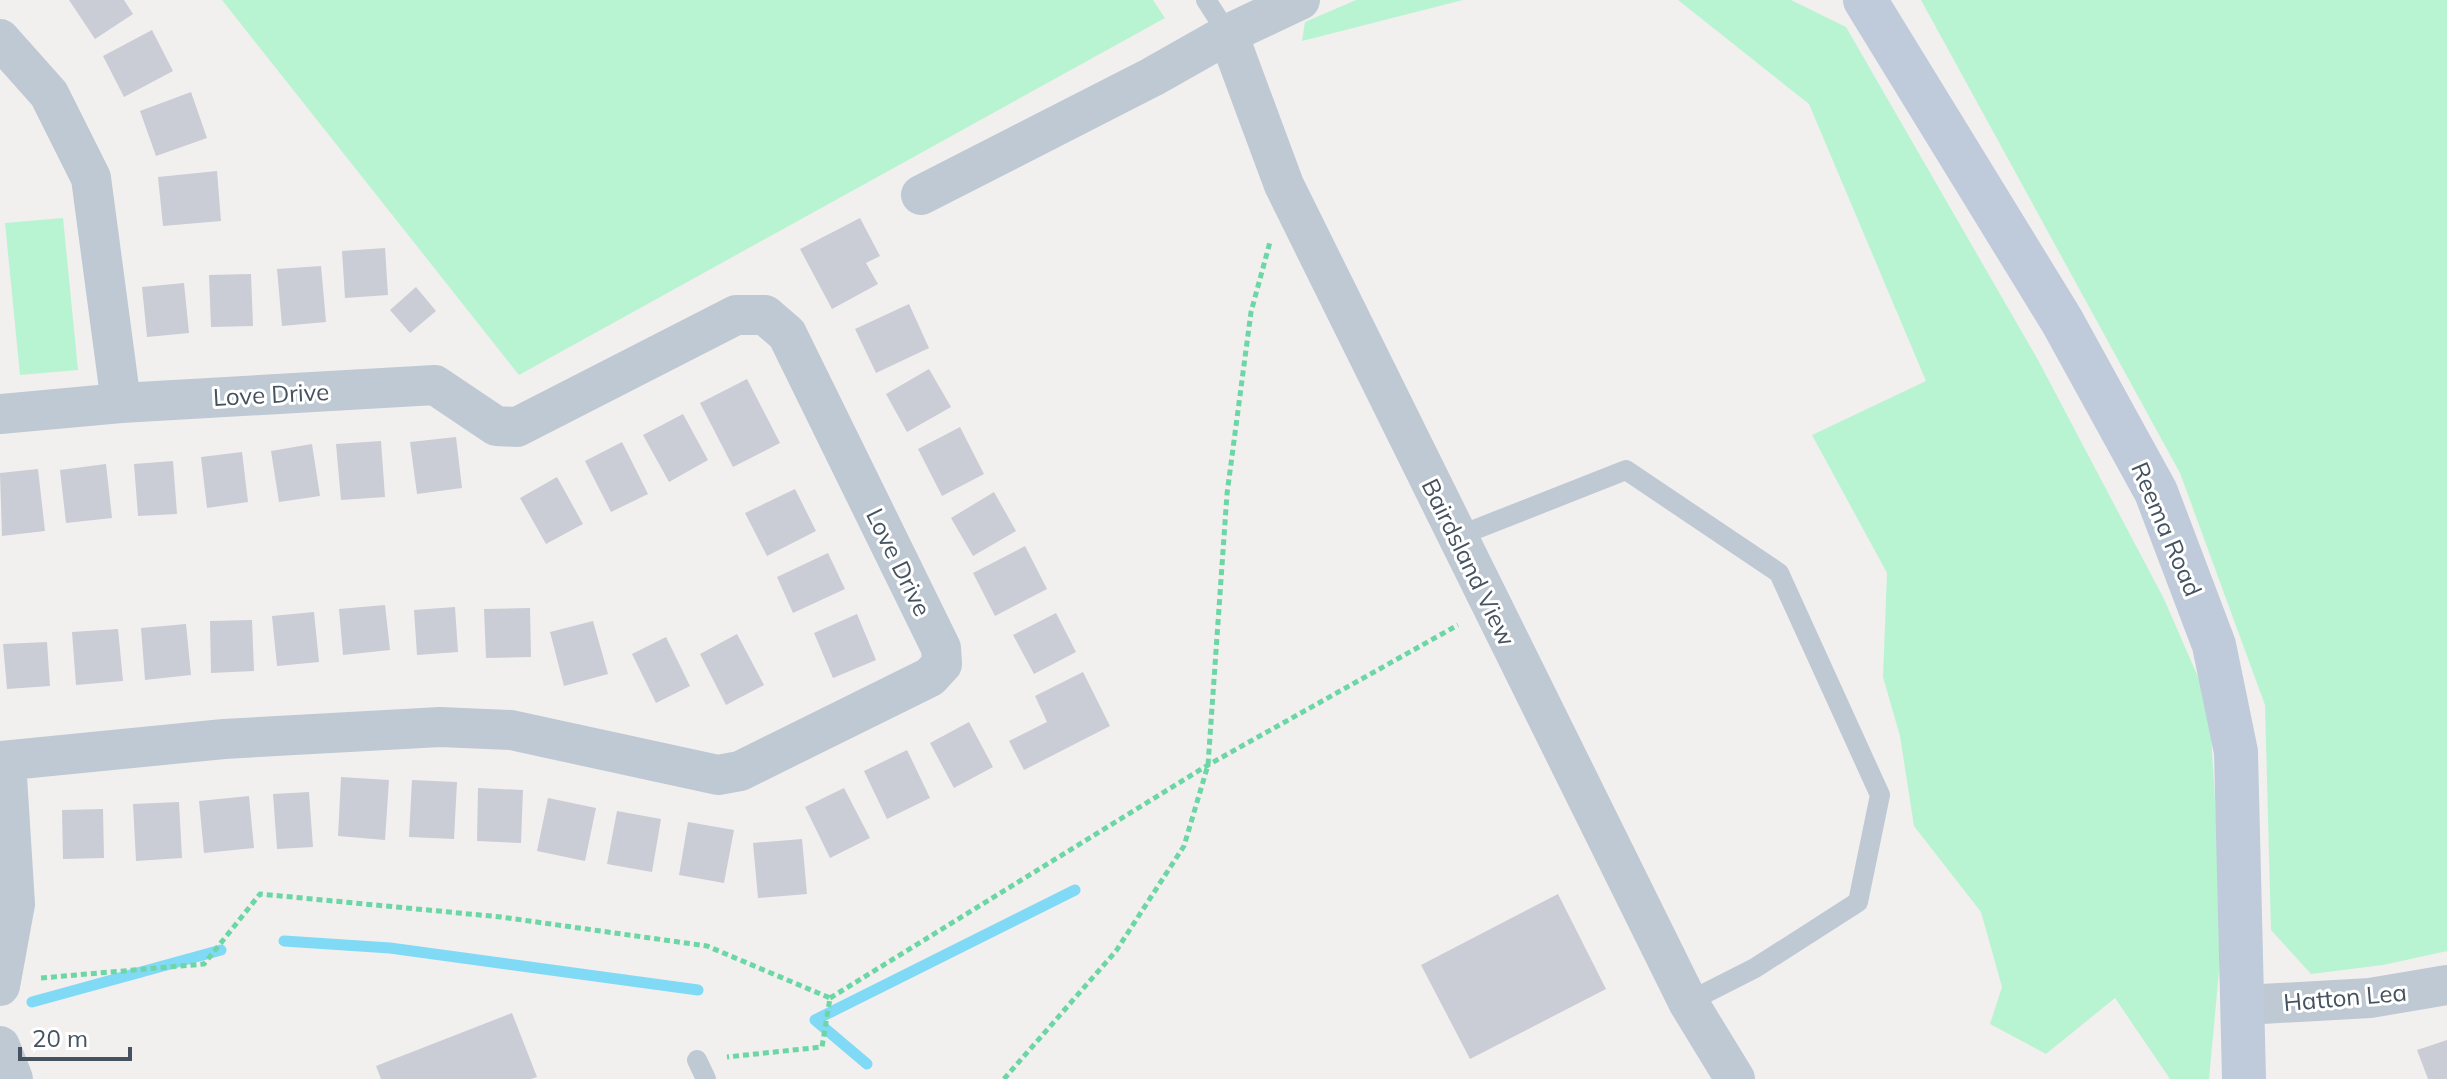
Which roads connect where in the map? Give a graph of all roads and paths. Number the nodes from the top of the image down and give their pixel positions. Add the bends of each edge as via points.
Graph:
1 (1206, 0) edge
2 (1300, 0) edge
3 (1865, 0) edge
4 (1228, 34) junction
5 (6, 56) edge
6 (1284, 185) junction
7 (921, 195) dead end
8 (121, 403) junction
9 (0, 414) edge
10 (1456, 537) junction
11 (1490, 607) junction
12 (3, 761) edge
13 (1208, 765) junction
14 (0, 984) edge
15 (2447, 985) edge
16 (830, 998) junction
17 (1688, 1002) junction
18 (2244, 1005) junction
19 (0, 1046) edge
20 (702, 1070) edge
21 (13, 1079) edge
22 (1004, 1079) edge
23 (1735, 1079) edge
24 (2244, 1079) edge

1 - 4 lane
2 - 4 street
3 - 18 street, Reema Road via 2062,321 2156,492 2214,645 2236,752
4 - 6 street, Bairdsland View
4 - 7 street
5 - 8 street via 49,94 91,178
6 - 10 street, Bairdsland View
6 - 13 path via 1251,312 1237,412
8 - 9 street, Love Drive
8 - 12 street, Love Drive via 435,385 496,426 517,427 736,315 765,315 787,334 941,648 942,664 930,677 862,711 740,771 718,775 511,730 440,727 224,739
10 - 11 street, Bairdsland View
10 - 17 lane via 1626,470 1779,573 1880,795 1858,902 1755,968
11 - 13 path
11 - 17 street, Bairdsland View
12 - 14 street via 15,904
13 - 16 path
13 - 22 path via 1184,846 1116,951
14 - 16 path via 204,964 260,894 501,917 707,946
15 - 18 street, Hatton Lea via 2370,998
16 - 20 path via 822,1047
17 - 23 street, Bairdsland View
18 - 24 street, Reema Road
19 - 21 street

